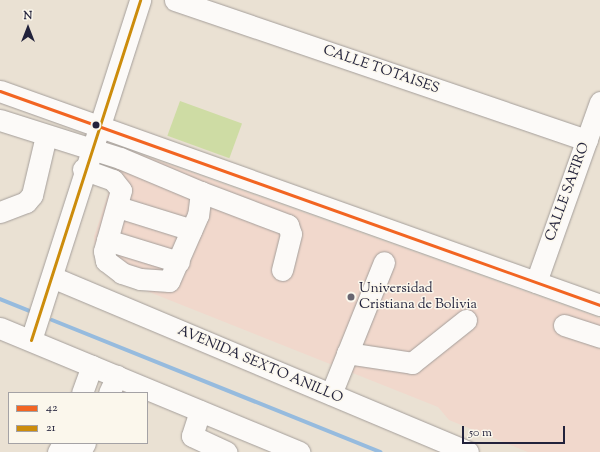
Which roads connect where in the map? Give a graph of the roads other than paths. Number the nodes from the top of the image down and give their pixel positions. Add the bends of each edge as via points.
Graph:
1 (140, 0) edge
2 (175, 0) edge
3 (0, 92) edge
4 (600, 102) edge
5 (0, 120) edge
6 (97, 127) junction
7 (46, 136) junction
8 (587, 140) junction
9 (90, 149) junction
10 (83, 169) junction
11 (201, 192) junction
12 (118, 207) junction
13 (0, 212) edge
14 (192, 230) junction
15 (107, 240) junction
16 (179, 262) junction
17 (384, 262) dead end
18 (282, 270) dead end
19 (52, 277) junction
20 (536, 282) junction
21 (600, 305) edge
22 (466, 320) dead end
23 (564, 325) dead end
24 (0, 328) edge
25 (600, 337) edge
26 (31, 340) junction
27 (347, 353) junction
28 (92, 366) junction
29 (113, 384) edge
30 (82, 392) edge
31 (139, 392) edge
32 (331, 394) junction
33 (148, 395) edge
34 (200, 411) junction
35 (291, 450) edge
36 (227, 452) edge
37 (468, 452) edge

1 - 6 street
2 - 8 street, CALLE TOTAISES
3 - 6 street
4 - 8 street, CALLE SAFIRO
5 - 7 street
6 - 9 street
6 - 20 street
7 - 9 street
7 - 13 street via 32,195 26,202
8 - 20 street, CALLE SAFIRO
9 - 10 street
9 - 11 street
10 - 12 street via 119,185
10 - 19 street
11 - 14 street
11 - 18 street via 288,225 291,234
12 - 14 street
12 - 15 street
14 - 16 street
15 - 16 street
15 - 16 street via 106,261 122,273 140,279 170,281
17 - 27 street
19 - 26 street
19 - 32 street, AVENIDA SEXTO ANILLO
20 - 21 street
22 - 27 street via 412,363
23 - 25 street
24 - 26 street
26 - 28 street
27 - 32 street
28 - 29 street
28 - 30 street
29 - 31 street
32 - 37 street, AVENIDA SEXTO ANILLO
33 - 34 street
34 - 35 street
34 - 36 street via 192,436

